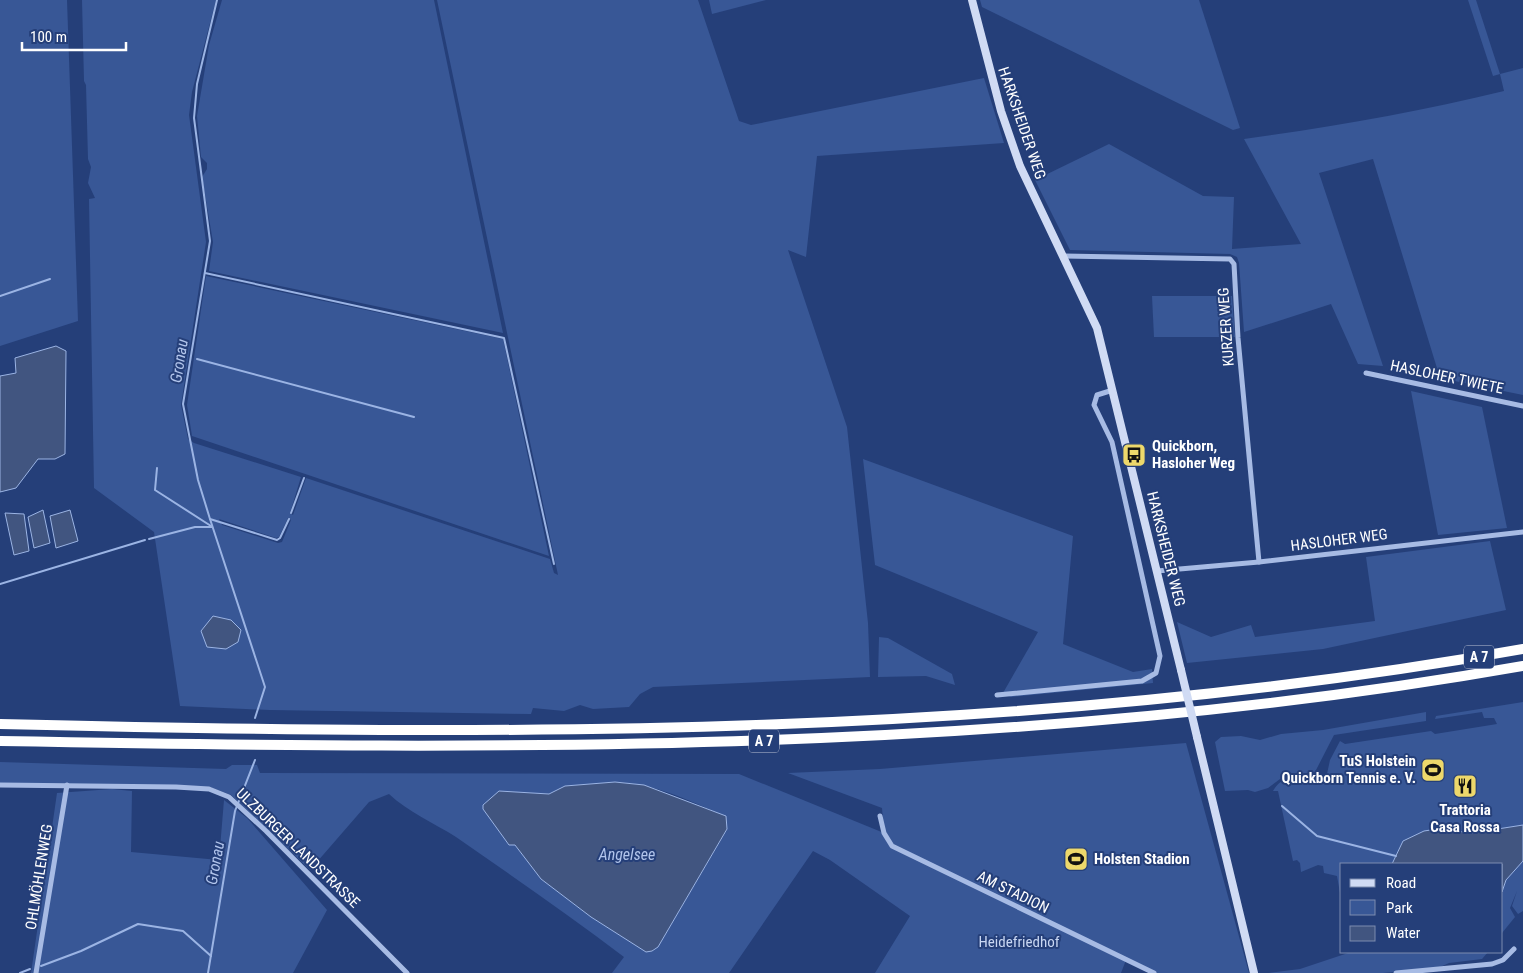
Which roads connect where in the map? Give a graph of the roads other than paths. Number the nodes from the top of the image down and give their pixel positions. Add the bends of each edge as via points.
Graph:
1 (972, 0) edge
2 (1064, 256) junction
3 (1366, 373) dead end
4 (1113, 390) junction
5 (1523, 406) edge
6 (1523, 532) edge
7 (1258, 562) junction
8 (1157, 571) junction
9 (1523, 649) edge
10 (1523, 666) edge
11 (997, 695) dead end
12 (0, 724) edge
13 (0, 741) edge
14 (0, 785) edge
15 (66, 785) junction
16 (880, 816) dead end
17 (1514, 949) dead end
18 (36, 973) edge
19 (407, 973) edge
20 (1154, 973) edge
21 (1254, 973) edge
22 (1396, 973) edge

1 - 2 main road, HARKSHEIDER WEG via 986,60 1020,166
2 - 4 main road, HARKSHEIDER WEG via 1097,328
2 - 7 street, KURZER WEG via 1230,258 1234,264
3 - 5 street, HASLOHER TWIETE
4 - 8 main road, HARKSHEIDER WEG
4 - 11 street via 1097,395 1094,405 1112,442 1160,656 1156,673 1142,681
6 - 7 street, HASLOHER WEG
7 - 8 street, HASLOHER WEG
8 - 21 main road, HARKSHEIDER WEG, bridge
9 - 12 highway, A 7 via 1399,670 1193,695 1080,707 891,719 682,728 382,731
10 - 13 highway, A 7 via 1292,700 1101,722 902,736 564,746 258,746
14 - 15 street, ULZBURGER LANDSTRASSE
15 - 18 street, OHLMÖHLENWEG
15 - 19 street, ULZBURGER LANDSTRASSE via 209,789 229,797
16 - 20 street, AM STADION via 884,834 892,846
17 - 22 street via 1503,960 1492,964

